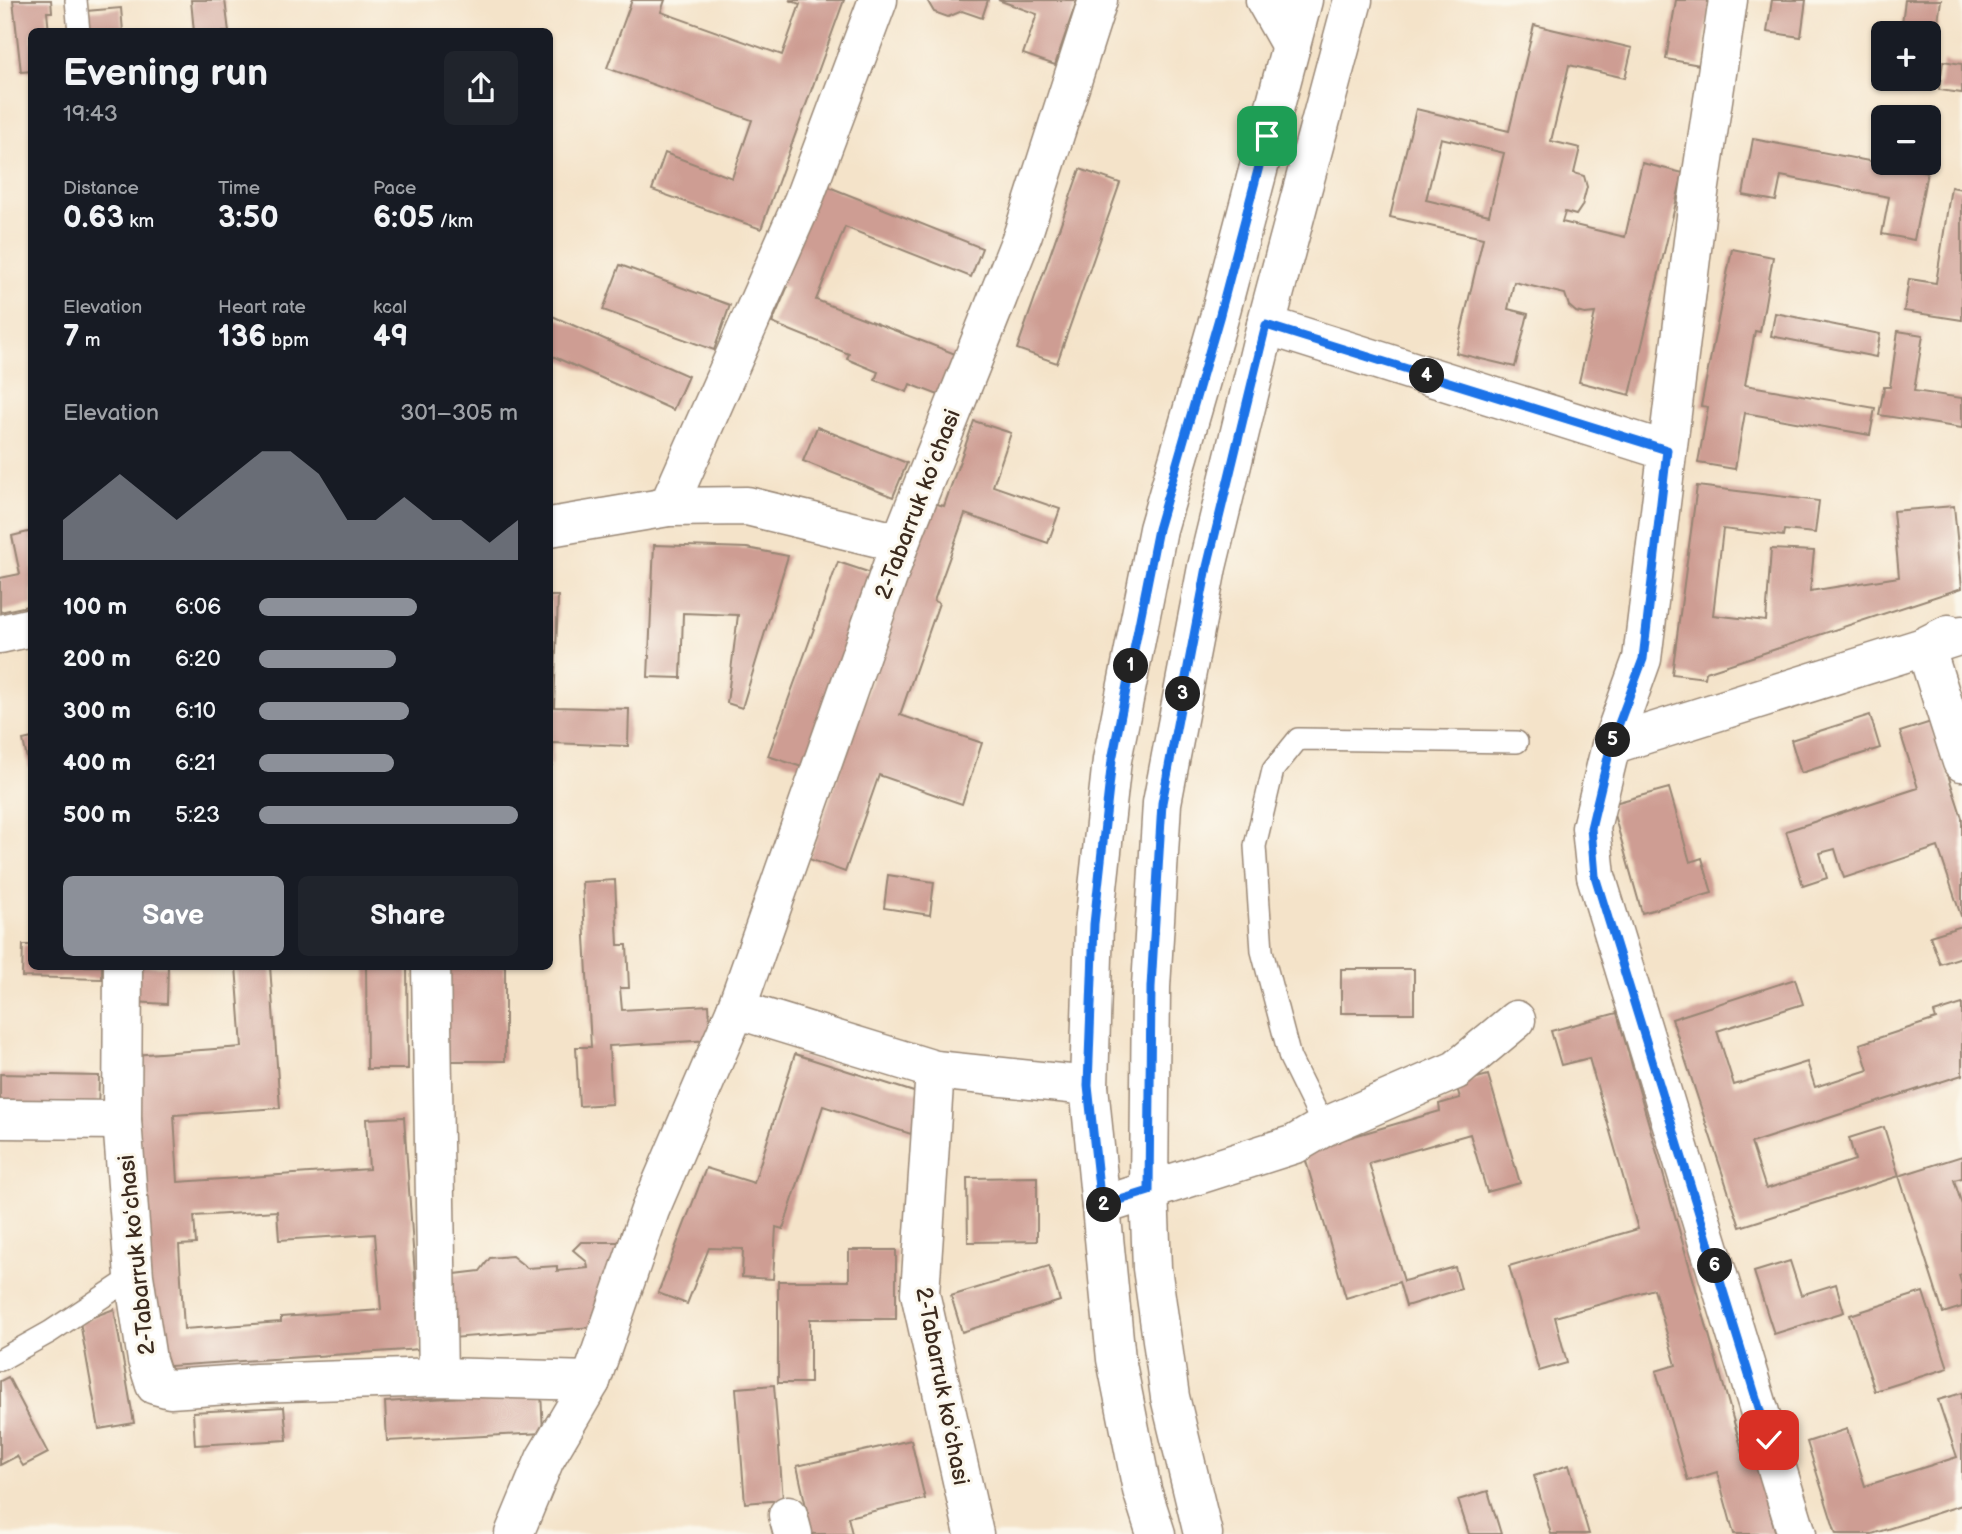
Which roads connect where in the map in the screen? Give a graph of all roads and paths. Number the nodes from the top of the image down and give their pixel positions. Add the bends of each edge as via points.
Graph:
1 (76, 0) edge
2 (878, 0) edge
3 (1098, 0) edge
4 (1265, 0) edge
5 (1303, 0) edge
6 (1353, 0) edge
7 (1728, 0) edge
8 (79, 28) edge
9 (1291, 46) junction
10 (1266, 325) junction
11 (1667, 450) junction
12 (668, 507) junction
13 (553, 526) edge
14 (900, 544) junction
15 (1962, 627) edge
16 (28, 628) edge
17 (0, 634) edge
18 (1962, 635) edge
19 (1925, 646) junction
20 (1517, 742) dead end
21 (1611, 745) junction
22 (1962, 762) edge
23 (123, 970) edge
24 (431, 970) edge
25 (736, 1009) junction
26 (1516, 1020) dead end
27 (935, 1070) junction
28 (1088, 1086) junction
29 (0, 1119) edge
30 (122, 1120) junction
31 (1324, 1127) junction
32 (1149, 1191) junction
33 (1101, 1206) junction
34 (134, 1276) junction
35 (0, 1360) edge
36 (438, 1377) junction
37 (591, 1381) junction
38 (545, 1459) junction
39 (514, 1534) edge
40 (535, 1534) edge
41 (974, 1534) edge
42 (1156, 1534) edge
43 (1203, 1534) edge
44 (1797, 1534) edge

1 - 8 lane
2 - 12 street via 803,201
3 - 14 street, 2-Tabarruk koʻchasi via 1023,234
4 - 9 street
5 - 9 street
6 - 10 street
7 - 11 street
9 - 28 street via 1158,529 1114,746 1094,924
10 - 11 street
10 - 32 street via 1207,567 1162,803 1151,987
11 - 21 street via 1643,659
12 - 13 street
12 - 14 street via 747,506
14 - 25 street, 2-Tabarruk koʻchasi
15 - 19 street
16 - 17 street
18 - 19 street
19 - 21 street
19 - 22 street
20 - 31 lane via 1298,738 1273,769 1255,845 1262,951 1290,1058
21 - 44 street via 1591,828 1595,876
23 - 30 street, 2-Tabarruk koʻchasi
24 - 36 street
25 - 27 street
25 - 37 street, 2-Tabarruk koʻchasi via 650,1210
26 - 31 street via 1456,1070
27 - 28 street
27 - 41 street, 2-Tabarruk koʻchasi via 920,1293
28 - 33 street
29 - 30 street
30 - 34 street, 2-Tabarruk koʻchasi
31 - 32 street via 1295,1144
32 - 33 street
32 - 43 street via 1152,1268 1170,1397
33 - 42 street via 1116,1359 1142,1490
34 - 35 lane
34 - 36 street, 2-Tabarruk koʻchasi via 155,1385 170,1389
36 - 37 street, 2-Tabarruk koʻchasi
37 - 38 street, 2-Tabarruk koʻchasi
38 - 39 street, 2-Tabarruk koʻchasi
38 - 40 street via 554,1479

